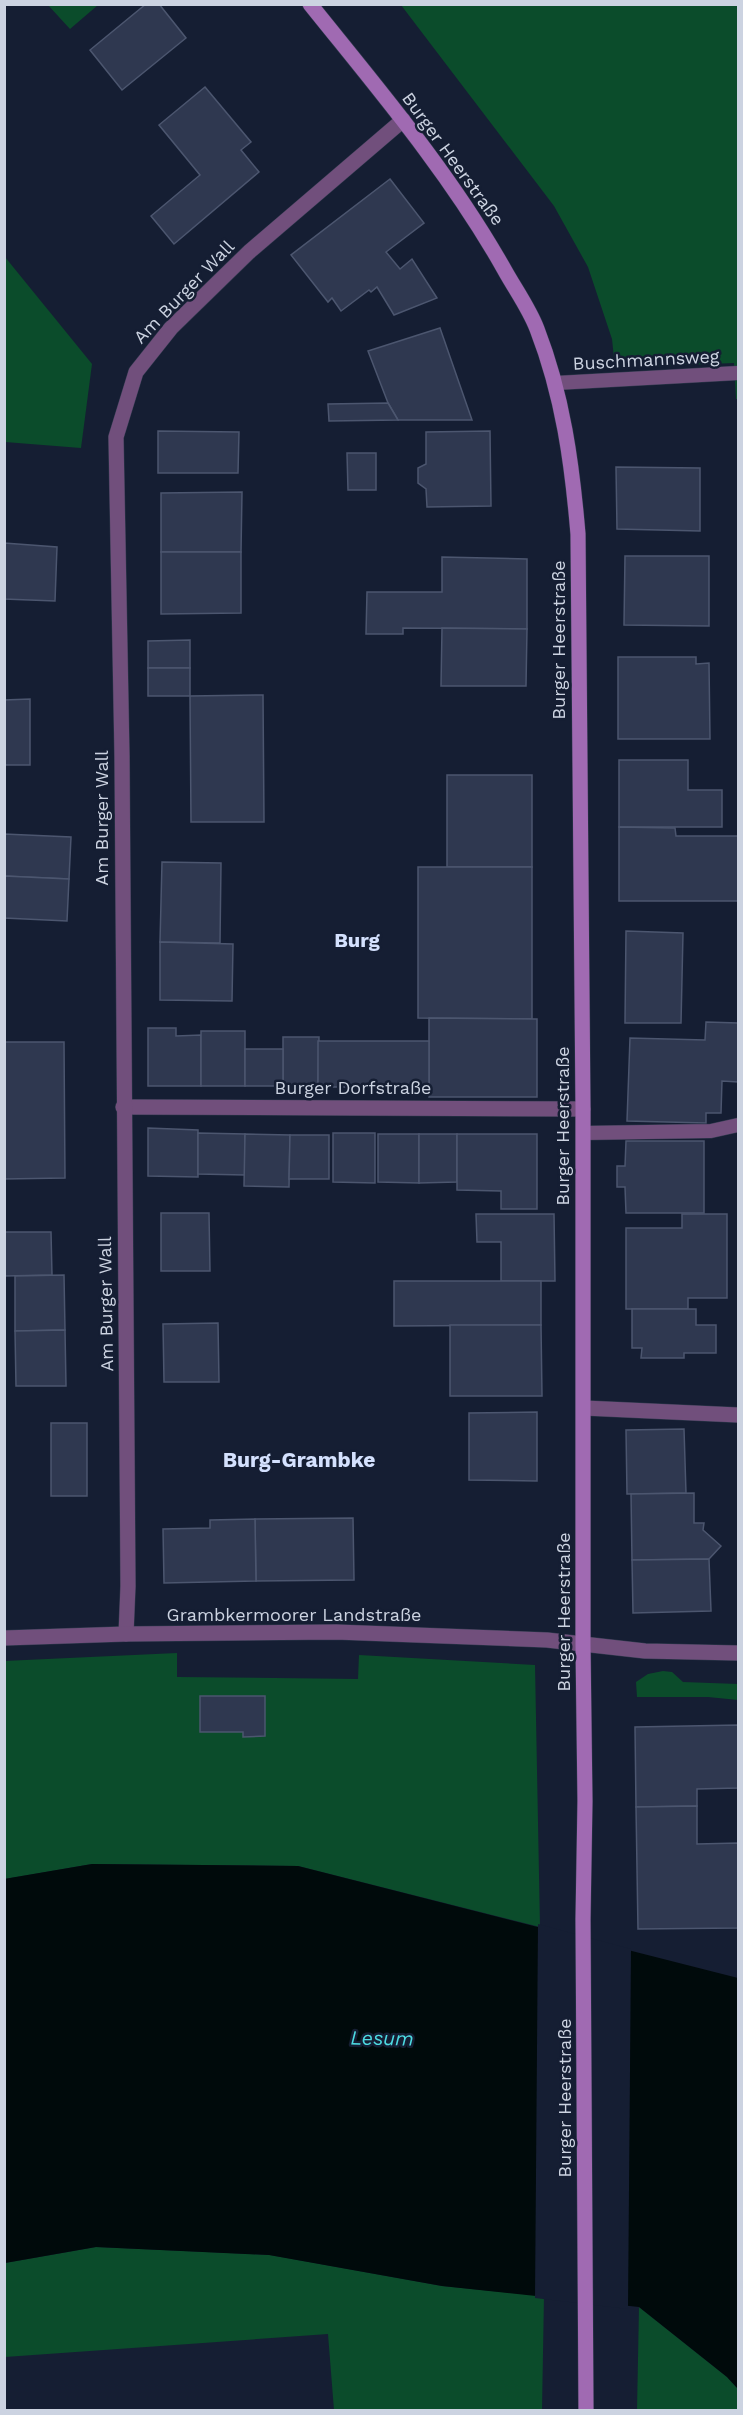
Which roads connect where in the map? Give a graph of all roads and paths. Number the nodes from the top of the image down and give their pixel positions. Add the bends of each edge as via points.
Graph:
1 (310, 4) edge
2 (403, 120) junction
3 (738, 373) edge
4 (556, 382) junction
5 (123, 1107) junction
6 (583, 1109) junction
7 (738, 1125) edge
8 (583, 1133) junction
9 (584, 1408) junction
10 (738, 1415) edge
11 (126, 1634) junction
12 (4, 1638) edge
13 (583, 1645) junction
14 (738, 1653) edge
15 (586, 2410) edge

1 - 2 main road, Burger Heerstraße
2 - 4 main road, Burger Heerstraße via 460,197 497,256 537,327
2 - 5 street, Am Burger Wall via 249,252 171,328 136,372 116,438
3 - 4 lane, Buschmannsweg
4 - 6 main road, Burger Heerstraße via 571,457 578,534
5 - 6 street, Burger Dorfstraße
5 - 11 street, Am Burger Wall
6 - 8 main road, Burger Heerstraße
7 - 8 lane via 711,1131
8 - 9 main road, Burger Heerstraße
9 - 10 street
9 - 13 main road, Burger Heerstraße
11 - 12 street, Grambkermoorer Landstraße
11 - 13 street, Grambkermoorer Landstraße via 336,1632 547,1640
13 - 14 street, Grambkermoorer Landstraße
13 - 15 main road, Burger Heerstraße

